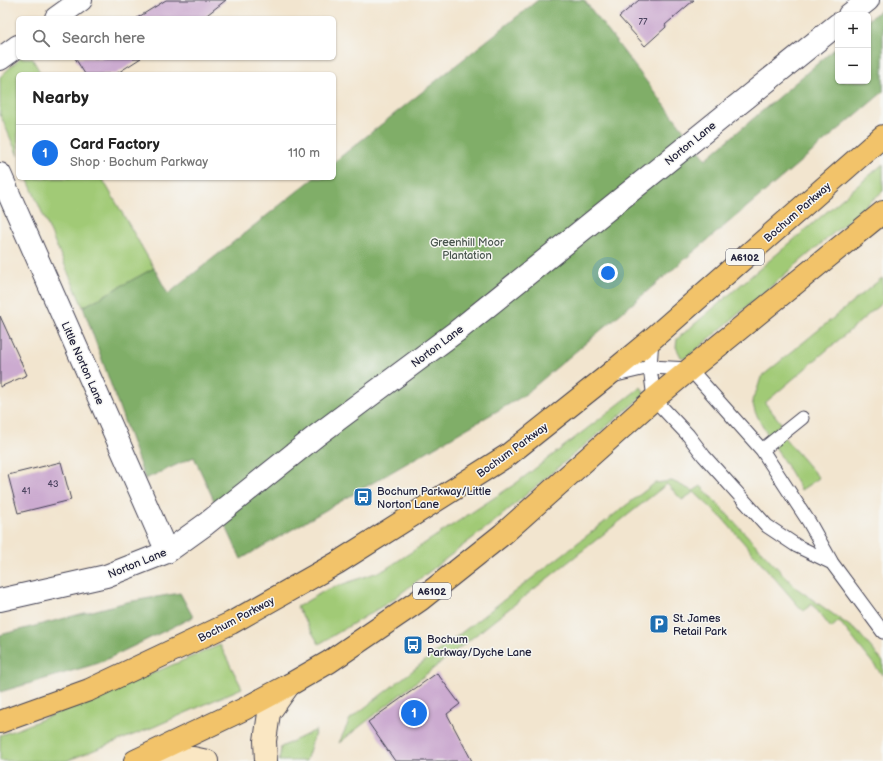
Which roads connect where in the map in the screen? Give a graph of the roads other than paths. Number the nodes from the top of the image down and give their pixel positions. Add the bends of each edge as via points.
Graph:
1 (81, 0) edge
2 (868, 0) edge
3 (853, 12) edge
4 (59, 16) edge
5 (835, 26) edge
6 (16, 47) edge
7 (0, 59) edge
8 (883, 136) edge
9 (0, 174) edge
10 (883, 212) edge
11 (652, 339) junction
12 (650, 367) junction
13 (690, 369) junction
14 (606, 377) junction
15 (654, 399) junction
16 (802, 418) dead end
17 (762, 450) junction
18 (168, 552) junction
19 (832, 563) junction
20 (0, 600) edge
21 (883, 632) edge
22 (289, 685) junction
23 (0, 722) edge
24 (136, 760) edge
25 (207, 761) edge
26 (266, 761) edge

1 - 4 street
2 - 3 street
5 - 18 street, Norton Lane via 457,331 316,436
6 - 7 street
8 - 11 highway, Bochum Parkway / A6102
9 - 18 street, Little Norton Lane
10 - 13 highway, A6102
11 - 12 lane
11 - 14 highway, Bochum Parkway / A6102
12 - 13 lane
12 - 14 lane
12 - 15 lane
13 - 15 highway, A6102
13 - 17 lane
14 - 23 highway, Bochum Parkway / A6102 via 508,455 337,563 211,633 88,690
15 - 19 lane via 767,526 797,546
15 - 22 highway, A6102 via 503,534 420,600 329,662
16 - 17 lane
17 - 19 lane via 809,522
18 - 20 street, Norton Lane via 106,576
19 - 21 lane
22 - 24 highway, A6102
22 - 26 street via 269,713 265,741
24 - 25 street via 193,758

